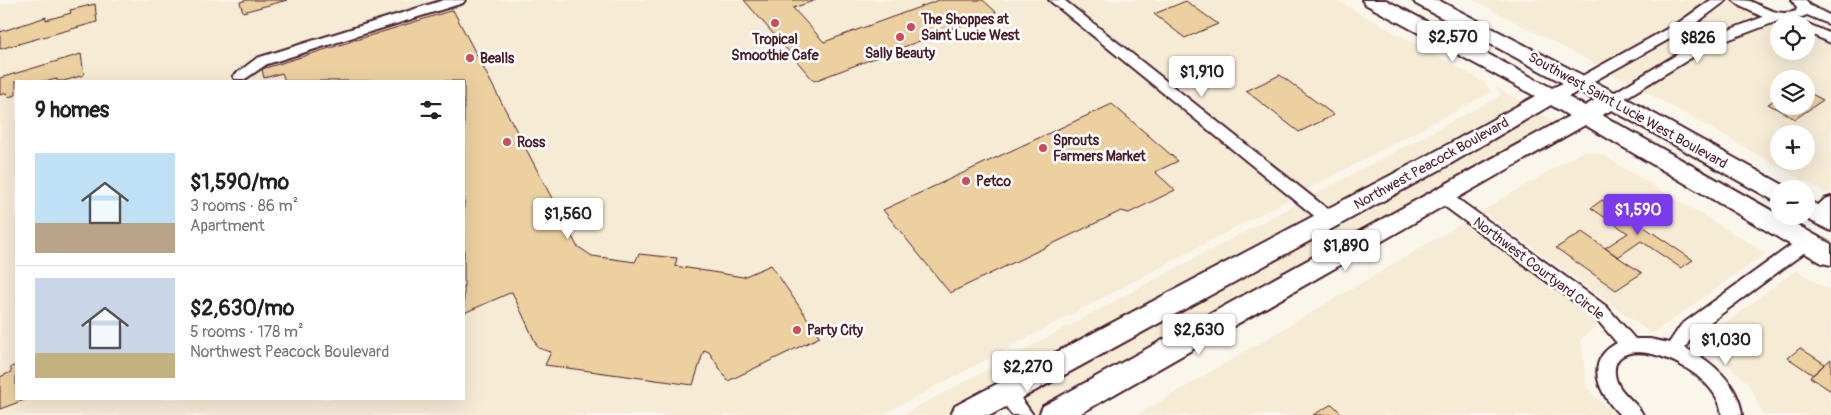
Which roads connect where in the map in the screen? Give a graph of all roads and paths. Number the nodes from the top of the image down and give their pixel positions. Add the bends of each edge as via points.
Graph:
1 (458, 0) edge
2 (1372, 0) edge
3 (1410, 0) edge
4 (1423, 0) edge
5 (1720, 0) edge
6 (1740, 0) edge
7 (1061, 1) edge
8 (1801, 2) edge
9 (1775, 15) edge
10 (1792, 15) edge
11 (1770, 21) edge
12 (1831, 21) edge
13 (1815, 31) edge
14 (1486, 32) junction
15 (1831, 39) edge
16 (240, 76) dead end
17 (1580, 83) junction
18 (1551, 96) junction
19 (1612, 100) junction
20 (1585, 115) junction
21 (1770, 188) edge
22 (1442, 196) junction
23 (1329, 219) junction
24 (1807, 242) junction
25 (1831, 256) edge
26 (1630, 346) junction
27 (1673, 352) junction
28 (1006, 393) junction
29 (972, 413) edge
30 (1023, 415) edge
31 (1053, 415) edge
32 (1633, 415) edge
33 (1732, 415) edge

1 - 16 street via 262,61
2 - 18 street
3 - 14 street via 1455,23
4 - 14 street, Southwest Saint Lucie West Boulevard
5 - 17 street via 1686,24
6 - 9 street via 1756,10
7 - 23 street
8 - 10 street via 1802,13
8 - 12 street
11 - 19 street via 1704,44
13 - 15 street
14 - 17 street, Southwest Saint Lucie West Boulevard
17 - 18 street, Northwest Peacock Boulevard
17 - 19 street, Southwest Saint Lucie West Boulevard
18 - 20 street
18 - 23 street, Northwest Peacock Boulevard
19 - 20 street
19 - 21 street, Southwest Saint Lucie West Boulevard
20 - 22 street
20 - 24 street
22 - 26 street, Northwest Courtyard Circle via 1600,311
22 - 31 street
23 - 28 street, Northwest Peacock Boulevard
24 - 25 street
24 - 27 street via 1687,330
26 - 27 street via 1649,345
26 - 32 street via 1616,351 1608,359 1606,372 1619,402
27 - 33 street via 1698,364 1716,379 1725,391
28 - 29 street, Northwest Peacock Boulevard
28 - 30 street

